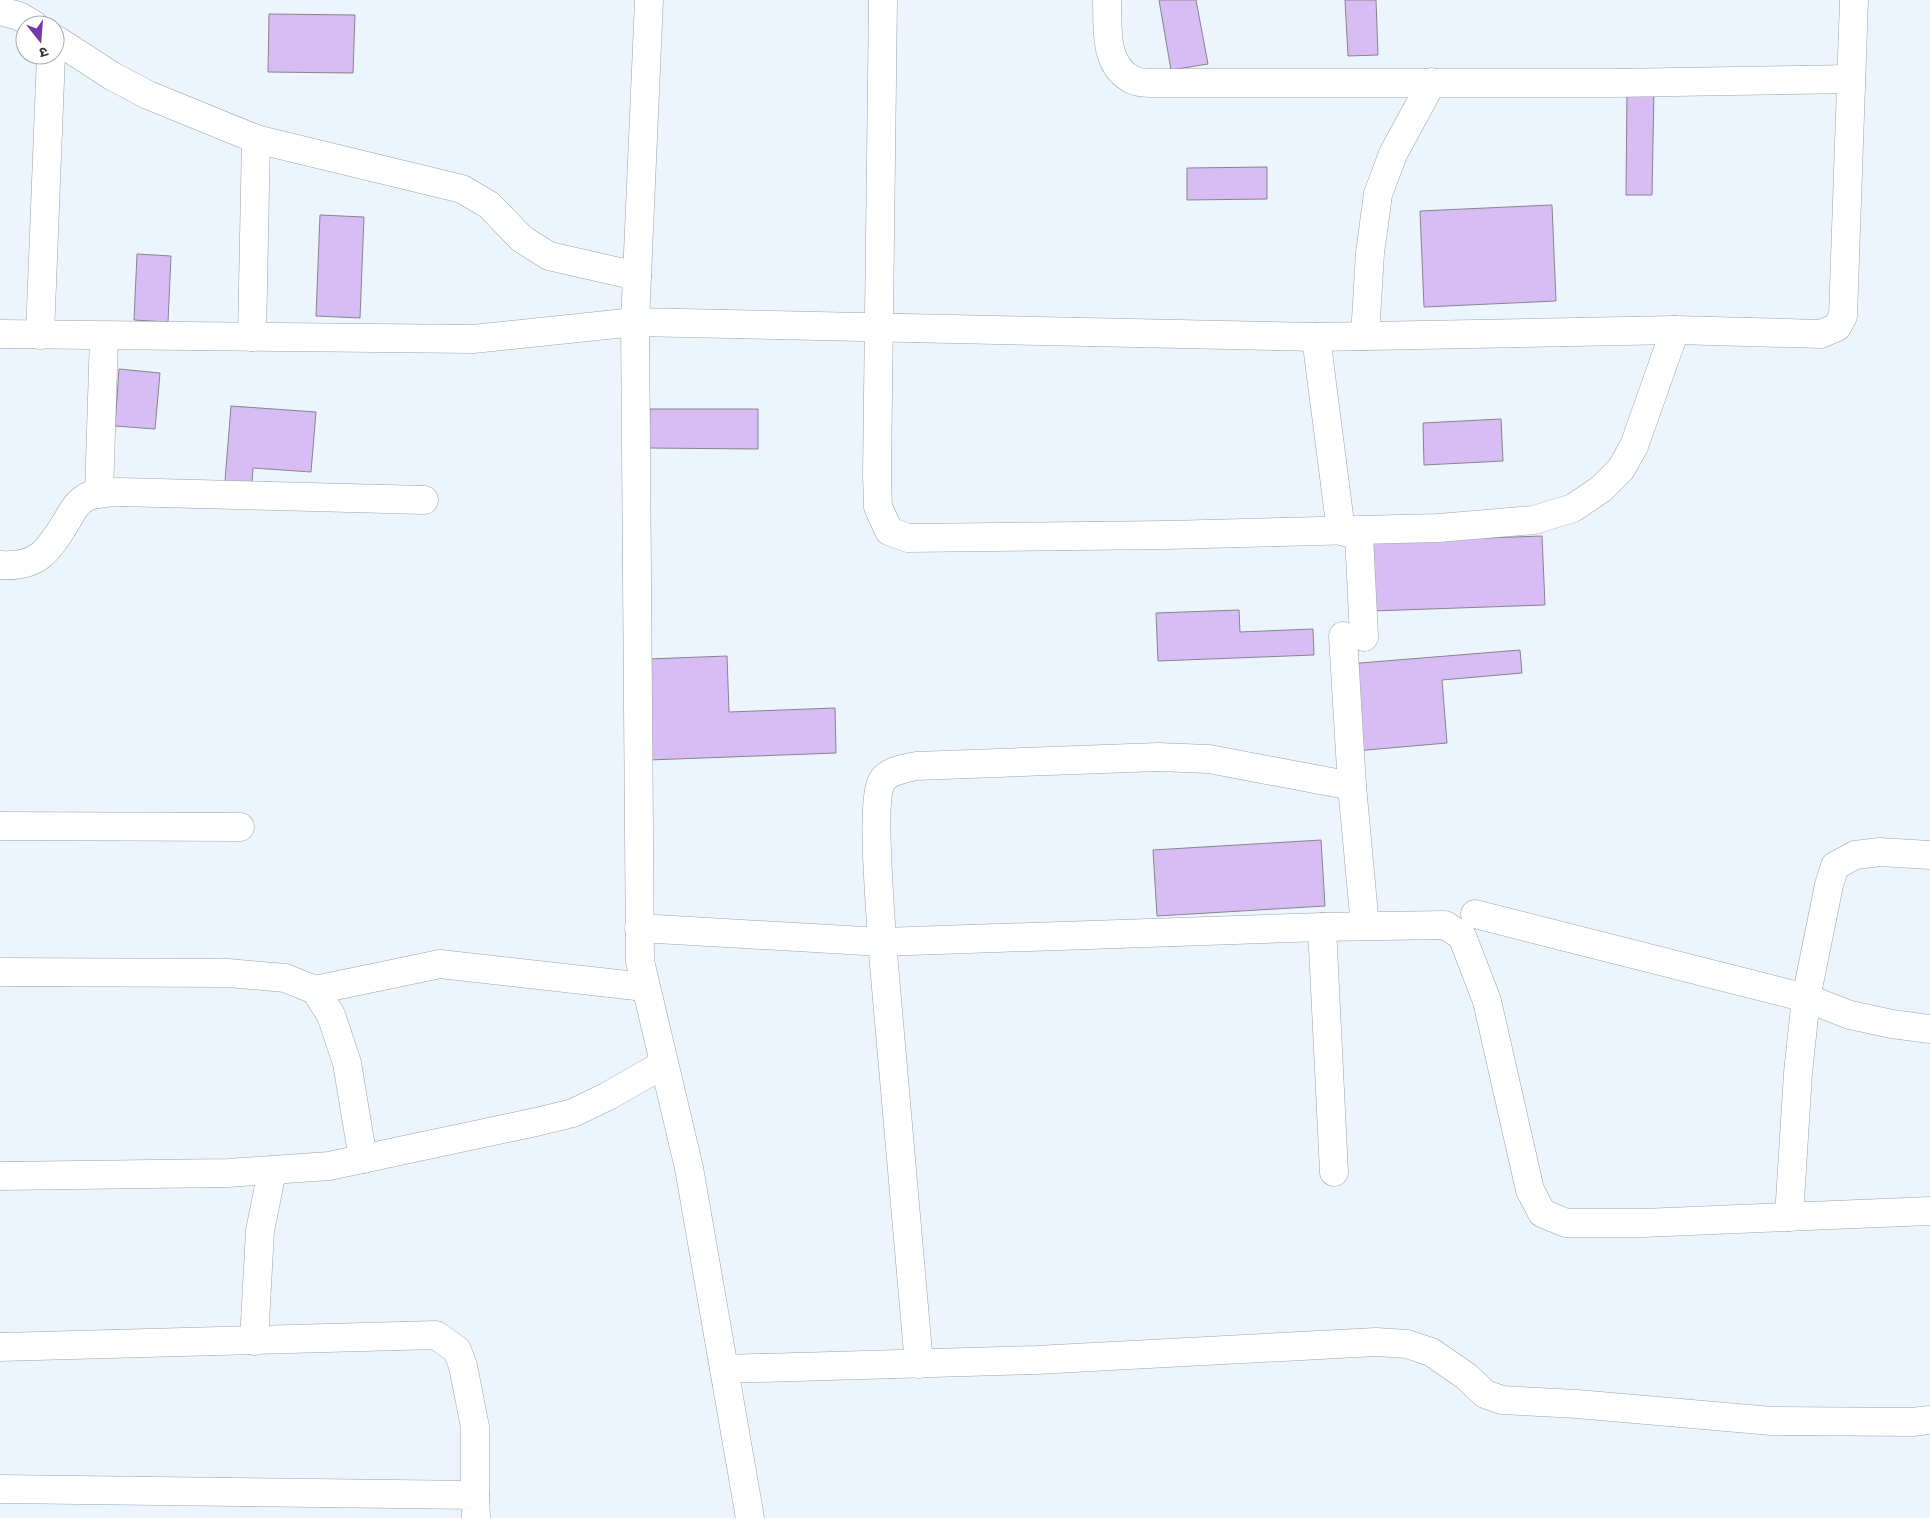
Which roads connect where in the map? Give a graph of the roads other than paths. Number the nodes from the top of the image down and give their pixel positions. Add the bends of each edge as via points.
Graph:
1 (648, 0) edge
2 (883, 0) edge
3 (1107, 0) edge
4 (1854, 0) edge
5 (0, 11) edge
6 (16, 15) edge
7 (65, 45) edge
8 (51, 65) edge
9 (1851, 79) junction
10 (1432, 82) junction
11 (256, 139) junction
12 (637, 276) junction
13 (635, 322) junction
14 (878, 328) junction
15 (1675, 330) junction
16 (0, 334) edge
17 (40, 335) junction
18 (104, 336) junction
19 (1316, 336) junction
20 (1365, 336) junction
21 (252, 337) junction
22 (99, 494) junction
23 (424, 500) dead end
24 (1341, 531) junction
25 (0, 565) edge
26 (1352, 786) junction
27 (0, 826) edge
28 (240, 827) dead end
29 (1930, 855) edge
30 (1475, 914) dead end
31 (1365, 926) junction
32 (1322, 927) junction
33 (639, 928) junction
34 (882, 942) junction
35 (0, 972) edge
36 (645, 986) junction
37 (315, 990) junction
38 (1806, 998) junction
39 (1930, 1029) edge
40 (664, 1064) junction
41 (363, 1159) junction
42 (272, 1170) junction
43 (1334, 1172) dead end
44 (0, 1176) edge
45 (1930, 1211) edge
46 (1789, 1217) junction
47 (254, 1341) junction
48 (0, 1347) edge
49 (919, 1364) junction
50 (724, 1369) junction
51 (1930, 1420) edge
52 (0, 1489) edge
53 (475, 1506) edge
54 (750, 1518) edge

1 - 12 street
2 - 14 street
3 - 10 street via 1108,45 1117,67 1133,81
4 - 9 street
5 - 6 street
7 - 11 street via 148,95
8 - 17 street
9 - 10 street
9 - 15 street via 1843,316 1837,327 1821,334
10 - 20 street via 1393,154 1378,194 1370,253
11 - 12 street via 462,189 489,205 522,239 549,256
11 - 21 street
12 - 13 street
13 - 14 street
13 - 21 street via 472,339
13 - 33 street
14 - 19 street
14 - 24 street via 878,507 889,531 908,538
15 - 20 street
15 - 24 street via 1634,446 1621,469 1601,489 1573,508 1534,520 1438,528
16 - 17 street
17 - 18 street
18 - 21 street
18 - 22 street
19 - 20 street
19 - 24 street
22 - 23 street
22 - 25 street via 76,506 41,556 26,564
24 - 26 street via 1359,535
26 - 31 street
26 - 34 street via 1210,760 1158,757 916,766 894,771 882,781 876,804
27 - 28 street
29 - 38 street via 1880,852 1855,855 1835,866 1828,884
30 - 38 street
31 - 32 street
31 - 46 street via 1446,924 1462,936 1487,1001 1530,1190 1542,1213 1566,1223
32 - 34 street
32 - 43 street
33 - 34 street
33 - 36 street
34 - 49 street
35 - 37 street via 228,973 285,978
36 - 37 street via 440,964
36 - 40 street
37 - 41 street via 331,1015 347,1063
38 - 39 street via 1850,1016
38 - 46 street
40 - 41 street via 573,1113
40 - 50 street via 689,1168
41 - 42 street via 329,1166
42 - 44 street via 228,1174
42 - 47 street via 260,1231
45 - 46 street
47 - 48 street
47 - 53 street via 436,1335 457,1350 475,1427
49 - 50 street
49 - 51 street via 1376,1342 1407,1344 1431,1352 1466,1376 1485,1394 1502,1400 1772,1421
50 - 54 street
52 - 53 street

